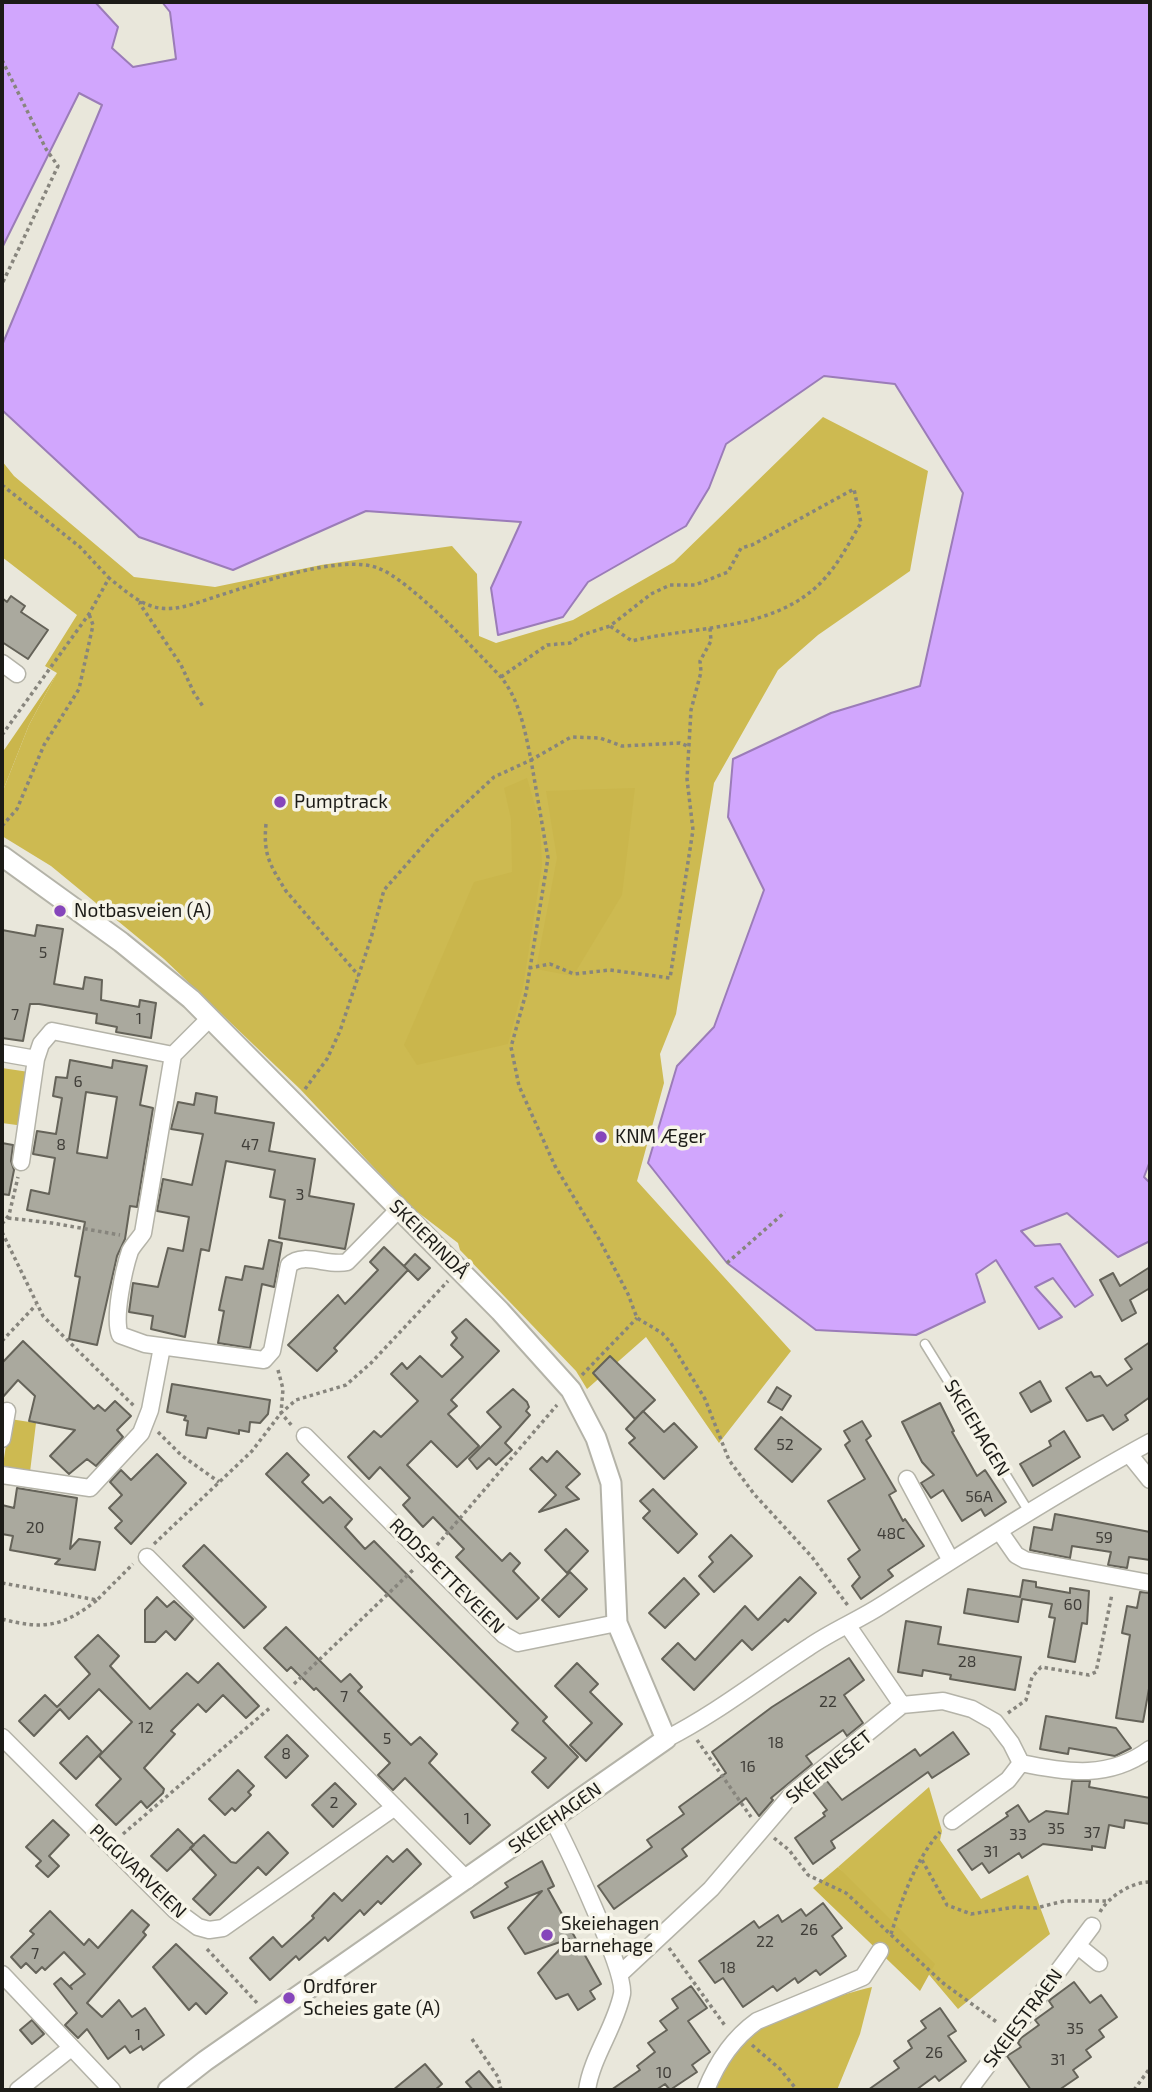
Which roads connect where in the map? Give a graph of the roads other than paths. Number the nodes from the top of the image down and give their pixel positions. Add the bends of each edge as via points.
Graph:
1 (2, 663) edge
2 (16, 674) dead end
3 (2, 856) edge
4 (210, 1018) junction
5 (2, 1053) edge
6 (173, 1055) junction
7 (36, 1059) junction
8 (21, 1163) road end
9 (399, 1209) junction
10 (925, 1344) dead end
11 (162, 1347) junction
12 (6, 1411) dead end
13 (305, 1436) road end
14 (2, 1439) edge
15 (1150, 1442) edge
16 (1129, 1454) junction
17 (2, 1475) edge
18 (907, 1479) dead end
19 (1150, 1480) edge
20 (1028, 1512) junction
21 (1000, 1532) junction
22 (145, 1554) road end
23 (950, 1559) junction
24 (1150, 1583) edge
25 (617, 1623) junction
26 (853, 1623) junction
27 (902, 1705) junction
28 (2, 1737) edge
29 (666, 1739) junction
30 (1150, 1749) edge
31 (1021, 1763) junction
32 (395, 1807) junction
33 (553, 1819) junction
34 (953, 1821) dead end
35 (467, 1880) junction
36 (1092, 1926) road end
37 (1078, 1946) junction
38 (880, 1951) road end
39 (1099, 1963) dead end
40 (2, 1974) edge
41 (620, 1974) junction
42 (71, 2048) junction
43 (19, 2090) edge
44 (112, 2090) edge
45 (168, 2090) edge
46 (587, 2090) edge
47 (706, 2090) edge
48 (969, 2090) edge

1 - 2 street
3 - 4 street, SKEIERINDÅ via 160,971
4 - 6 street
4 - 9 street, SKEIERINDÅ
5 - 7 street
6 - 7 street via 52,1031
6 - 11 street via 143,1233 131,1250 117,1320 125,1339
7 - 8 street
9 - 11 street via 347,1262 302,1258 289,1265 274,1344 267,1358 258,1362
9 - 25 street, SKEIERINDÅ via 571,1390 596,1438 611,1483
10 - 20 lane, SKEIEHAGEN
11 - 17 street via 147,1419 134,1443 90,1488
12 - 14 street
13 - 25 street, RØDSPETTEVEIEN via 504,1635 518,1643
15 - 16 street, SKEIEHAGEN
16 - 19 street
16 - 20 street, SKEIEHAGEN
18 - 23 street
20 - 21 street, SKEIEHAGEN
21 - 23 street, SKEIEHAGEN
21 - 24 street via 1024,1560
22 - 32 street
23 - 26 street, SKEIEHAGEN
25 - 29 street, SKEIERINDÅ
26 - 27 street
26 - 29 street, SKEIEHAGEN
27 - 31 street via 954,1703 995,1722
27 - 41 street, SKEIENESET via 815,1773 711,1889
28 - 32 street, PIGGVARVEIEN via 175,1910 198,1927 216,1930
29 - 33 street, SKEIEHAGEN
30 - 31 street via 1121,1767 1093,1772
31 - 34 street via 1008,1780
32 - 35 street
33 - 35 street, SKEIEHAGEN
33 - 41 street
35 - 45 street, SKEIEHAGEN
36 - 37 street, SKEIESTRAEN
37 - 39 street
37 - 48 street, SKEIESTRAEN
38 - 47 street via 863,1977 757,2021 737,2037
40 - 42 street
41 - 46 street via 623,1991
42 - 43 street
42 - 44 street

